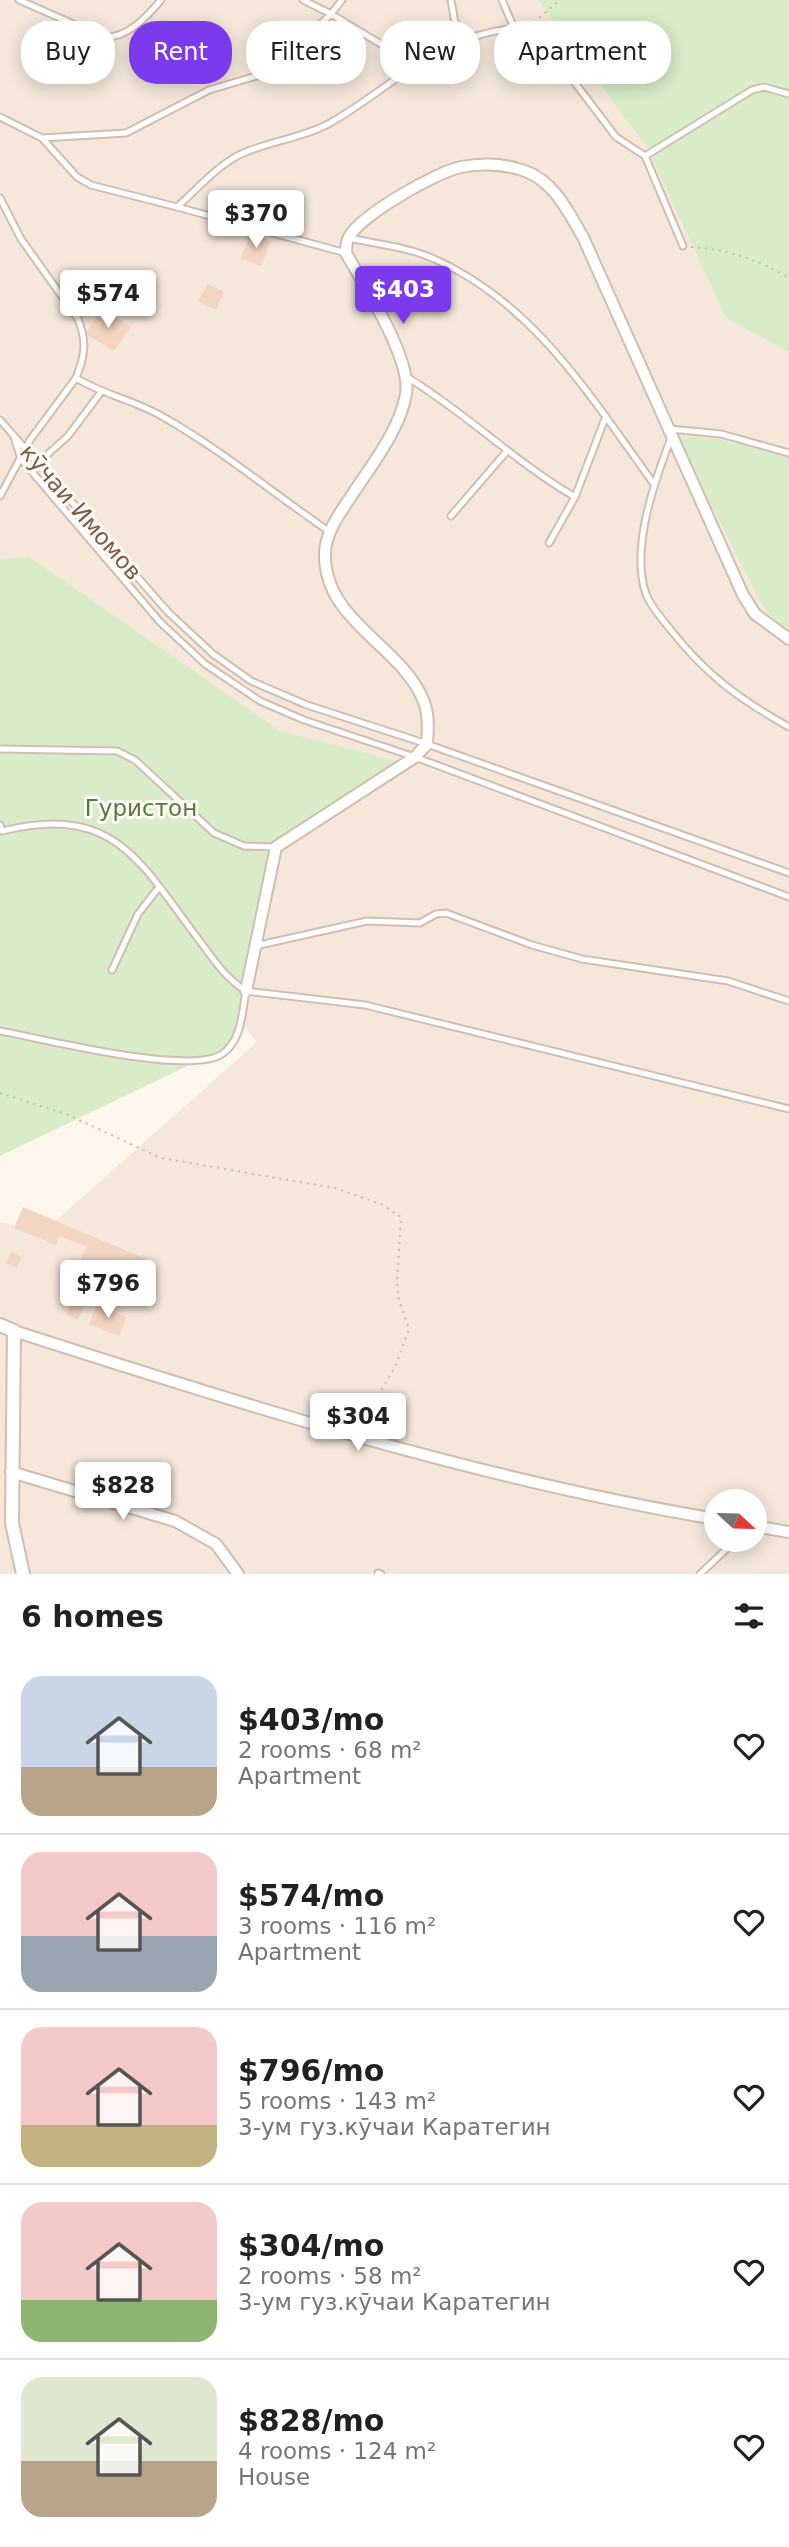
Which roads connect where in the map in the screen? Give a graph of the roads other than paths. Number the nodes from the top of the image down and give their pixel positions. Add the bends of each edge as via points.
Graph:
1 (19, 0) edge
2 (161, 0) edge
3 (303, 0) edge
4 (342, 0) edge
5 (451, 0) edge
6 (502, 0) edge
7 (331, 14) junction
8 (455, 21) edge
9 (511, 21) edge
10 (380, 44) edge
11 (385, 84) edge
12 (577, 84) edge
13 (789, 94) edge
14 (0, 117) edge
15 (42, 138) junction
16 (645, 156) junction
17 (0, 198) edge
18 (177, 207) junction
19 (349, 237) junction
20 (683, 246) road end
21 (346, 253) junction
22 (407, 377) junction
23 (76, 378) junction
24 (101, 392) junction
25 (606, 416) junction
26 (0, 419) edge
27 (13, 433) junction
28 (669, 434) junction
29 (26, 447) junction
30 (507, 451) junction
31 (789, 453) edge
32 (21, 459) junction
33 (39, 462) junction
34 (654, 484) junction
35 (0, 496) edge
36 (575, 497) junction
37 (451, 516) dead end
38 (330, 532) junction
39 (549, 543) dead end
40 (789, 639) edge
41 (789, 727) edge
42 (427, 744) junction
43 (0, 749) edge
44 (415, 757) junction
45 (0, 825) edge
46 (276, 848) junction
47 (789, 873) edge
48 (159, 887) junction
49 (789, 897) edge
50 (255, 946) junction
51 (112, 970) dead end
52 (246, 991) junction
53 (789, 1001) edge
54 (0, 1031) edge
55 (789, 1109) edge
56 (0, 1325) edge
57 (14, 1331) junction
58 (11, 1472) junction
59 (704, 1517) edge
60 (767, 1528) edge
61 (789, 1532) edge
62 (723, 1552) edge
63 (23, 1574) edge
64 (238, 1574) edge
65 (700, 1574) edge

1 - 2 lane via 115,38
3 - 7 lane
4 - 7 lane
5 - 8 lane
6 - 9 lane
7 - 10 lane
7 - 15 lane via 270,72 209,90 126,133
11 - 18 lane via 322,127 232,159
12 - 16 lane via 616,137
13 - 16 lane via 764,87 752,90
14 - 15 lane
15 - 18 lane via 77,177
16 - 20 lane
17 - 23 lane via 21,239 78,319 85,348
18 - 21 lane
19 - 21 street
19 - 25 lane via 429,257 463,275 547,342
19 - 28 street via 375,214 460,167 506,166 545,182 583,237
21 - 22 street via 402,358
22 - 30 lane
22 - 38 street via 399,415
23 - 24 lane
23 - 29 lane
24 - 33 lane via 75,428
24 - 38 lane via 152,411 199,438
25 - 34 lane
25 - 36 lane
26 - 27 lane
27 - 29 lane, кӯчаи Имомов
27 - 32 lane, кӯчаи Имомов
28 - 31 lane via 722,434
28 - 34 lane
28 - 40 street via 743,595 755,614
29 - 32 lane
29 - 33 lane, кӯчаи Имомов
30 - 36 lane
30 - 37 lane
32 - 35 lane
32 - 44 lane, кӯчаи Имомов via 143,603 219,675 275,708
33 - 42 lane, кӯчаи Имомов via 132,574 226,664 279,695
34 - 41 lane via 643,550 643,581 653,608 711,677
36 - 39 lane
38 - 42 street via 324,554 337,596 356,624 405,670 416,687 424,704
42 - 44 street
42 - 47 lane, кӯчаи Имомов
43 - 46 lane via 117,751 135,760 214,833 244,846
44 - 46 street
44 - 49 lane, кӯчаи Имомов
45 - 48 lane via 2,831 62,822 102,832 121,844
46 - 50 street
48 - 51 lane via 138,914
48 - 52 lane via 225,975
50 - 52 street
50 - 53 lane via 367,921 420,923 446,913 567,955 727,981
52 - 54 lane via 234,1042 222,1054 191,1063
52 - 55 lane via 365,1005
56 - 57 street
57 - 58 street
57 - 59 street via 191,1389 431,1457
58 - 63 street via 12,1523
58 - 64 street via 175,1521 216,1544
60 - 61 street
62 - 65 lane

